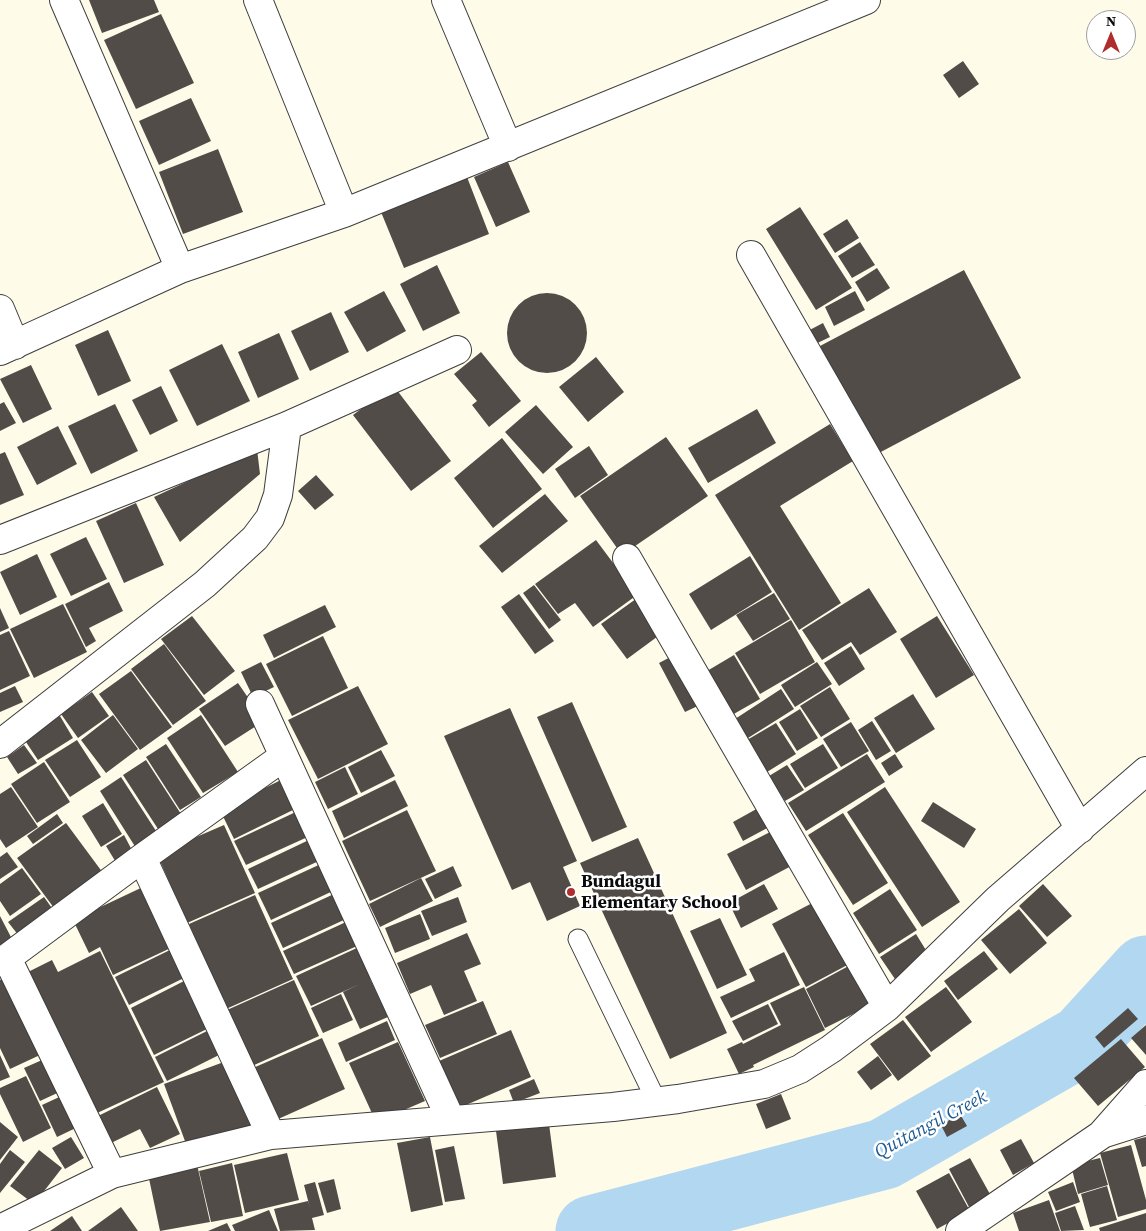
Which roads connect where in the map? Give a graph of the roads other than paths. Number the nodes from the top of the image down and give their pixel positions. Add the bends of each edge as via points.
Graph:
1 (64, 0) edge
2 (258, 0) edge
3 (446, 0) edge
4 (866, 0) edge
5 (508, 147) junction
6 (344, 213) junction
7 (751, 255) dead end
8 (180, 269) junction
9 (0, 309) edge
10 (7, 348) edge
11 (457, 350) dead end
12 (286, 426) junction
13 (0, 540) edge
14 (627, 558) dead end
15 (260, 704) dead end
16 (0, 744) edge
17 (283, 757) junction
18 (1146, 771) edge
19 (1080, 829) junction
20 (142, 858) junction
21 (578, 939) dead end
22 (3, 960) edge
23 (887, 1007) junction
24 (1146, 1084) edge
25 (657, 1102) junction
26 (451, 1120) junction
27 (1146, 1120) edge
28 (271, 1135) junction
29 (1101, 1135) junction
30 (112, 1174) junction
31 (0, 1230) edge
32 (960, 1231) edge

1 - 8 street
2 - 6 street
3 - 5 street
4 - 5 street
5 - 6 street
6 - 8 street
7 - 19 street
8 - 10 street
9 - 10 street
11 - 12 street
12 - 13 street
12 - 16 street via 278,495 270,518 255,538 205,584
14 - 23 street
15 - 17 street
17 - 20 street
17 - 26 street
18 - 19 street
19 - 23 street via 998,900
20 - 22 street
20 - 28 street
21 - 25 lane
22 - 30 street
23 - 25 street via 831,1050 800,1069 764,1084
24 - 29 street
25 - 26 street
26 - 28 street
27 - 29 street
28 - 30 street
29 - 32 street
30 - 31 street

